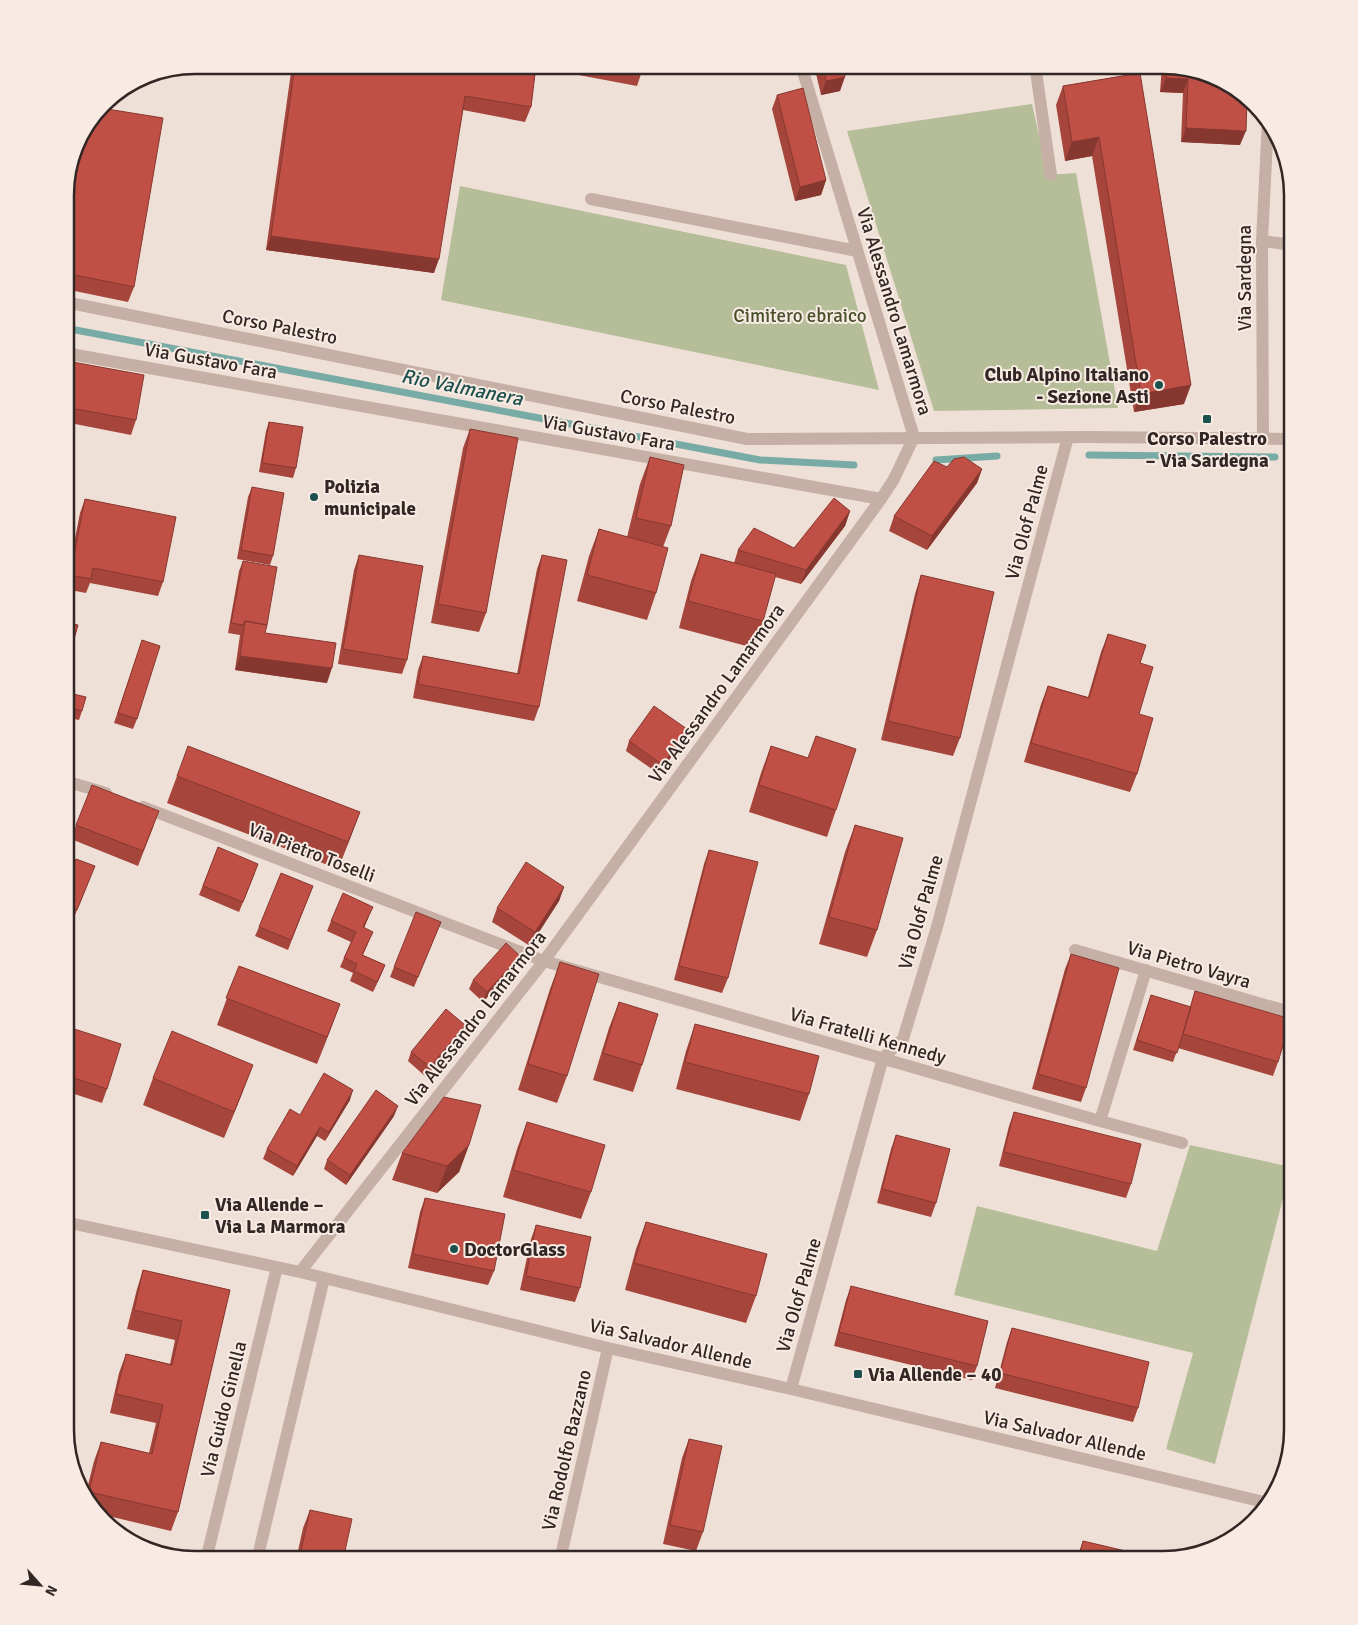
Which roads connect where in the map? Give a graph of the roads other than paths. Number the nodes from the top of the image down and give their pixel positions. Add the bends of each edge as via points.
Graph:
1 (804, 74) edge
2 (1035, 74) edge
3 (1267, 133) edge
4 (1051, 175) dead end
5 (591, 199) dead end
6 (1262, 241) junction
7 (1284, 244) edge
8 (857, 251) junction
9 (74, 304) edge
10 (74, 355) edge
11 (914, 437) junction
12 (1068, 437) junction
13 (1263, 438) junction
14 (1284, 439) edge
15 (881, 499) junction
16 (74, 784) edge
17 (116, 797) edge
18 (134, 804) edge
19 (1075, 950) dead end
20 (544, 961) junction
21 (1146, 970) junction
22 (1284, 1010) edge
23 (883, 1058) junction
24 (1100, 1122) junction
25 (1182, 1143) dead end
26 (74, 1224) edge
27 (277, 1267) junction
28 (300, 1272) junction
29 (324, 1278) junction
30 (608, 1348) junction
31 (791, 1389) junction
32 (1261, 1501) edge
33 (208, 1551) edge
34 (259, 1551) edge
35 (562, 1551) edge

1 - 8 street, Via Alessandro Lamarmora
2 - 4 street
3 - 6 street, Via Sardegna
5 - 8 street
6 - 7 street
6 - 13 street, Via Sardegna
8 - 11 street, Via Alessandro Lamarmora
9 - 11 street, Corso Palestro via 747,439
10 - 15 street, Via Gustavo Fara
11 - 12 street, Corso Palestro
11 - 15 street, Via Alessandro Lamarmora
12 - 13 street, Corso Palestro
12 - 23 street, Via Olof Palme via 938,927 903,1039
13 - 14 street, Corso Palestro
15 - 20 street, Via Alessandro Lamarmora
16 - 17 street
18 - 20 street, Via Pietro Toselli
19 - 21 street, Via Pietro Vayra
20 - 23 street, Via Fratelli Kennedy
20 - 28 street, Via Alessandro Lamarmora
21 - 22 street, Via Pietro Vayra
21 - 24 street
23 - 24 street, Via Fratelli Kennedy
23 - 31 street, Via Olof Palme
24 - 25 street, Via Fratelli Kennedy
26 - 27 street, Via Salvador Allende
27 - 28 street, Via Salvador Allende
27 - 33 street, Via Guido Ginella
28 - 29 street, Via Salvador Allende
29 - 30 street, Via Salvador Allende
29 - 34 street
30 - 31 street, Via Salvador Allende
30 - 35 street, Via Rodolfo Bazzano
31 - 32 street, Via Salvador Allende

